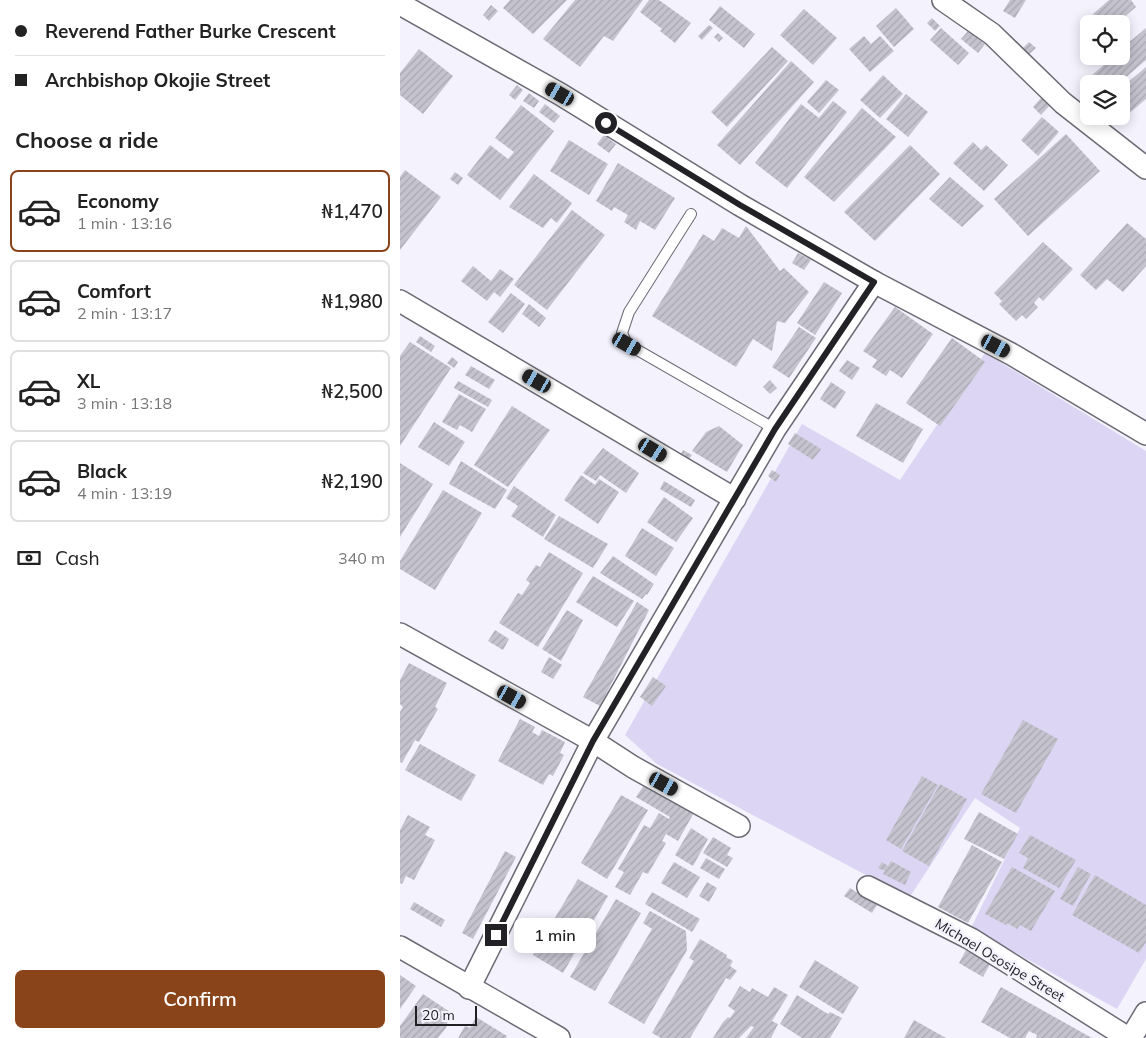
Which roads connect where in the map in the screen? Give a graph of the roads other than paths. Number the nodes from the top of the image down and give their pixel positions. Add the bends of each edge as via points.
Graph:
1 (943, 0) edge
2 (400, 4) edge
3 (1146, 168) edge
4 (691, 214) dead end
5 (874, 282) junction
6 (400, 301) edge
7 (775, 429) junction
8 (1146, 434) edge
9 (735, 499) junction
10 (400, 634) edge
11 (593, 741) junction
12 (740, 826) dead end
13 (868, 887) dead end
14 (400, 947) edge
15 (469, 988) junction
16 (1146, 1013) edge
17 (559, 1038) edge
18 (1129, 1038) edge

1 - 3 street via 992,34 1063,103
2 - 5 street via 560,94 740,205
4 - 7 lane via 629,312 622,333 627,344
5 - 7 street
5 - 8 street via 1013,355
6 - 9 street
7 - 9 street
9 - 11 street
10 - 11 street
11 - 12 street
11 - 15 street
13 - 18 street, Michael Ososipe Street via 971,939
14 - 15 street
15 - 17 street
16 - 18 street

